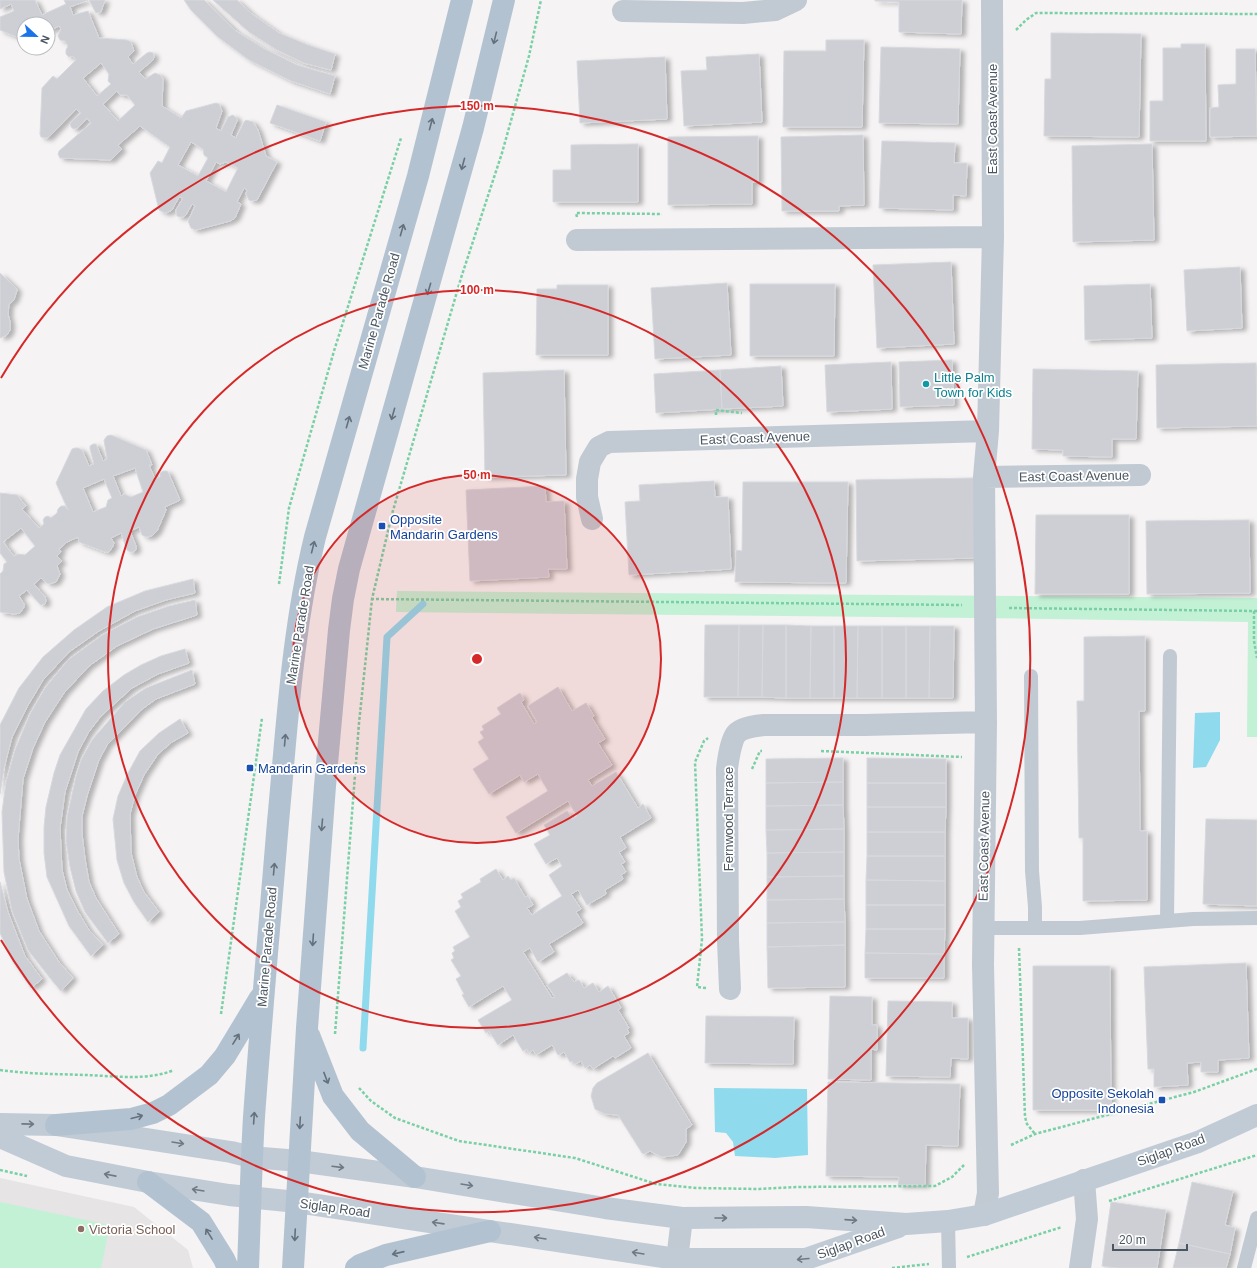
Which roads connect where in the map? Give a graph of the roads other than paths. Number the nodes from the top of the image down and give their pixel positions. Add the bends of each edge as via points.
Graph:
1 (462, 0) edge
2 (504, 0) edge
3 (796, 0) edge
4 (992, 0) edge
5 (623, 11) dead end
6 (993, 237) junction
7 (577, 240) dead end
8 (988, 431) junction
9 (1140, 475) dead end
10 (984, 477) junction
11 (592, 519) dead end
12 (1170, 656) dead end
13 (1032, 676) dead end
14 (986, 722) junction
15 (1257, 918) edge
16 (1167, 921) junction
17 (983, 928) junction
18 (1035, 928) junction
19 (730, 989) road end
20 (263, 992) junction
21 (306, 1028) junction
22 (1257, 1115) edge
23 (0, 1124) edge
24 (56, 1125) junction
25 (0, 1137) edge
26 (252, 1157) junction
27 (299, 1161) junction
28 (415, 1177) junction
29 (1084, 1180) junction
30 (148, 1182) junction
31 (250, 1198) junction
32 (297, 1202) junction
33 (984, 1215) junction
34 (682, 1218) junction
35 (1257, 1218) edge
36 (948, 1221) junction
37 (906, 1224) junction
38 (490, 1230) junction
39 (676, 1263) edge
40 (228, 1268) edge
41 (248, 1268) edge
42 (293, 1268) edge
43 (356, 1268) edge
44 (949, 1268) edge
45 (1080, 1268) edge
46 (1244, 1268) edge

20 -> 1 main road, Marine Parade Road via 294,655 304,589 315,537 420,168
2 -> 21 main road via 473,128 343,599 334,680
3 - 5 street via 775,10 743,13
4 - 6 street, East Coast Avenue
6 - 7 street
6 - 8 street, East Coast Avenue
8 - 10 street, East Coast Avenue
8 - 11 street, East Coast Avenue via 609,442 599,447 590,462 587,498
9 - 10 street, East Coast Avenue
10 - 14 street, East Coast Avenue
12 - 16 lane
13 - 18 lane via 1032,872
14 - 17 street, East Coast Avenue
14 - 19 street, Fernwood Terrace via 865,726 764,725 748,728 736,734 727,769
15 - 16 lane
16 - 18 lane via 1080,928
17 - 18 lane
17 - 33 street, East Coast Avenue via 988,1193
24 -> 20 main road via 131,1119 169,1105 209,1075 225,1056
26 -> 20 main road, Marine Parade Road
21 -> 27 main road
21 -> 28 main road via 333,1096 360,1132
22 - 29 main road, Siglap Road via 1198,1142
23 -> 24 main road, Siglap Road
24 -> 26 main road, Siglap Road
30 -> 25 main road, Siglap Road via 66,1166
26 - 27 main road, Siglap Road
26 - 31 main road, Marine Parade Road
27 -> 28 main road, Siglap Road
27 - 32 main road
28 -> 34 main road, Siglap Road
29 - 33 main road, Siglap Road
29 - 45 street via 1087,1219
31 -> 30 main road, Siglap Road
40 -> 30 main road via 201,1222
31 - 32 main road, Siglap Road
31 - 41 main road, Marine Parade Road
38 -> 32 main road, Siglap Road
32 -> 42 main road
33 - 36 main road, Siglap Road
34 -> 37 main road, Siglap Road via 806,1217
34 - 39 street
35 - 46 lane
36 - 37 main road, Siglap Road
36 - 44 lane
37 -> 39 main road, Siglap Road via 806,1260
39 -> 38 main road, Siglap Road
38 -> 43 main road via 386,1255

